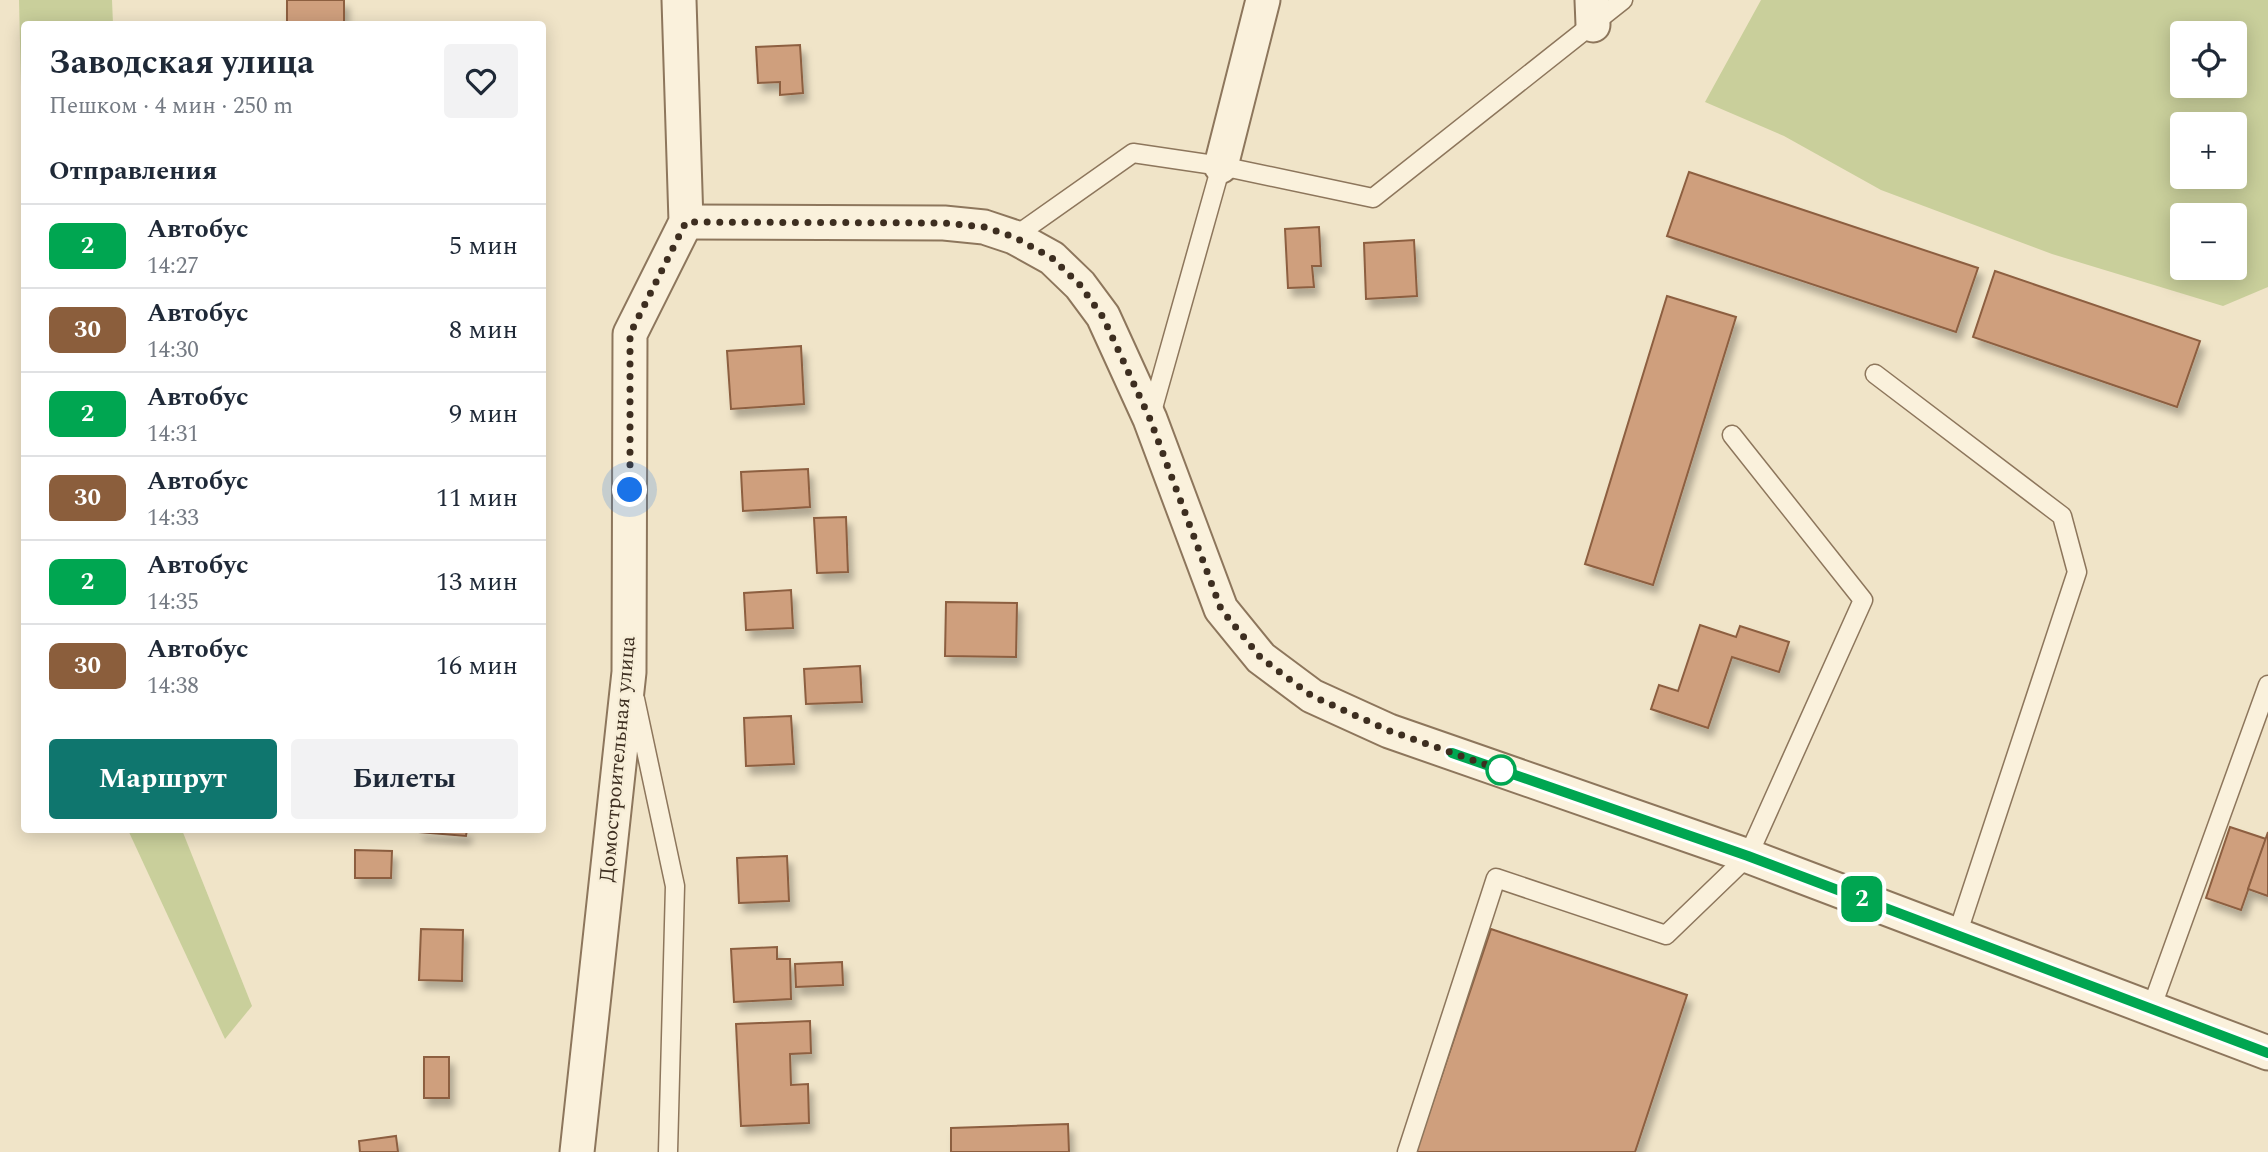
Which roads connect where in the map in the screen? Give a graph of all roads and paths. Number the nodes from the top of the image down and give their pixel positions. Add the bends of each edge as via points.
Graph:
1 (679, 0) edge
2 (1263, 0) edge
3 (1623, 0) edge
4 (1593, 13) edge
5 (1221, 166) junction
6 (686, 222) junction
7 (1014, 237) junction
8 (1875, 374) dead end
9 (1150, 419) junction
10 (1732, 435) dead end
11 (629, 672) junction
12 (2268, 685) edge
13 (1748, 856) junction
14 (1957, 935) junction
15 (2151, 1009) junction
16 (2268, 1053) edge
17 (577, 1152) edge
18 (668, 1152) edge
19 (1407, 1152) edge

1 - 6 street, Домостроительная улица
2 - 5 street
3 - 4 lane
4 - 5 lane via 1373,198
5 - 7 lane via 1133,153
5 - 9 lane
6 - 7 street via 944,223 984,227
6 - 11 street, Домостроительная улица via 630,334
7 - 9 street via 1052,258 1080,285 1103,317
8 - 14 lane via 2062,516 2077,572
9 - 13 street via 1221,609 1261,658 1312,696 1390,731
10 - 13 lane via 1863,600
11 - 17 street, Домостроительная улица
11 - 18 lane via 675,886
12 - 15 lane
13 - 14 street
13 - 19 lane via 1666,934 1496,878
14 - 15 street
15 - 16 street

